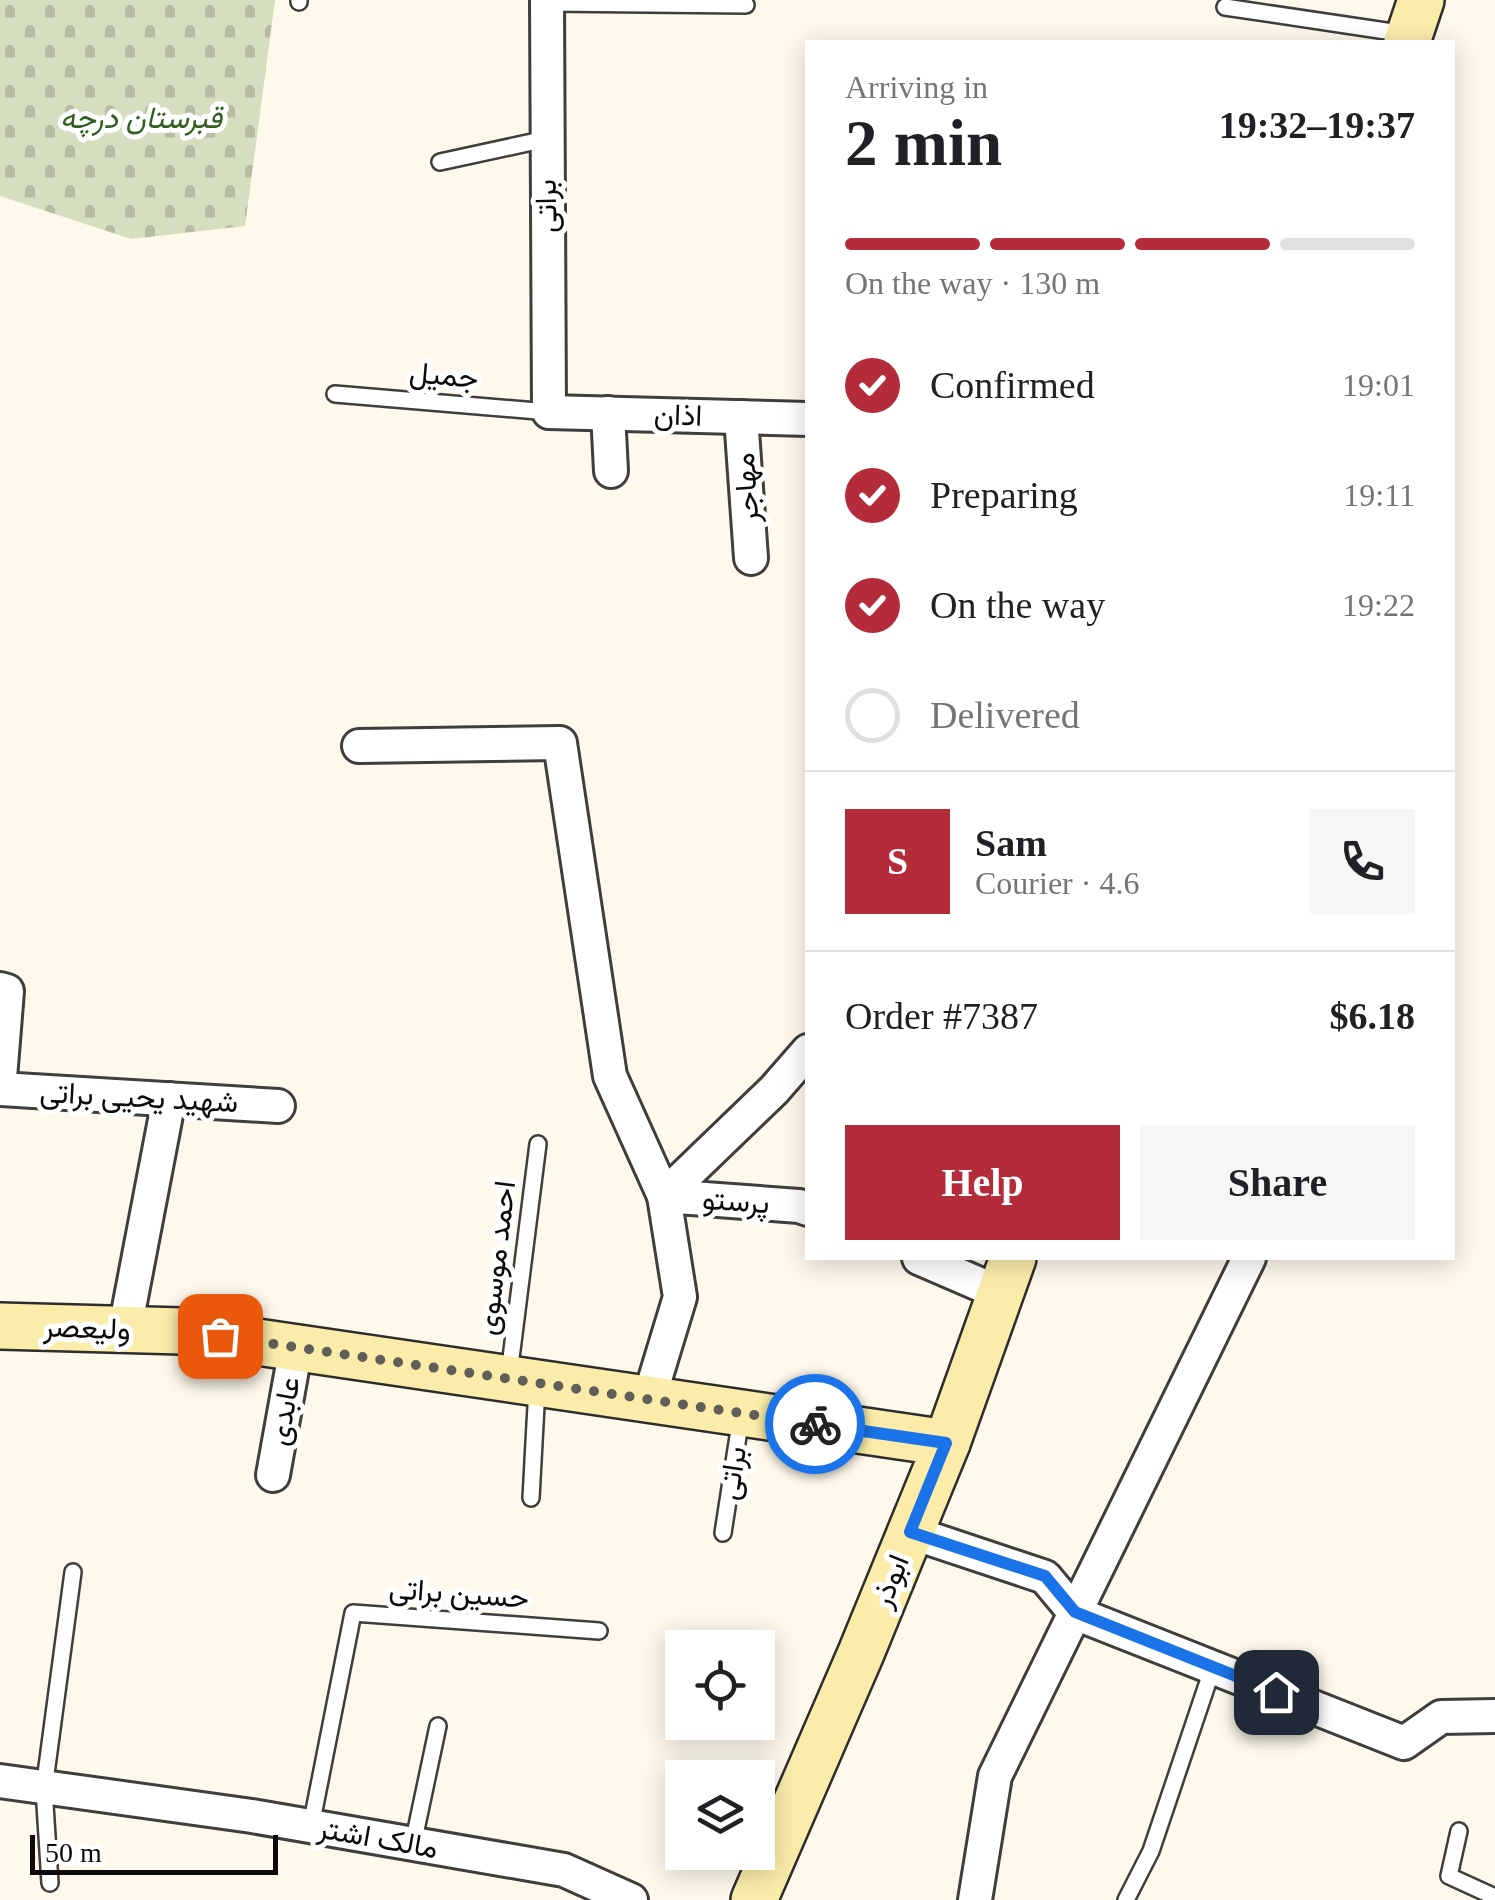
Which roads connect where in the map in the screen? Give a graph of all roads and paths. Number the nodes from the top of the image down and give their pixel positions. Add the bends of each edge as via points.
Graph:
1 (547, 2) edge
2 (746, 5) dead end
3 (1225, 7) dead end
4 (1413, 26) edge
5 (546, 140) junction
6 (440, 162) dead end
7 (335, 394) dead end
8 (549, 412) junction
9 (608, 413) junction
10 (741, 417) junction
11 (805, 419) edge
12 (611, 472) dead end
13 (751, 558) dead end
14 (359, 746) dead end
15 (0, 989) edge
16 (805, 1054) edge
17 (0, 1078) edge
18 (0, 1089) edge
19 (169, 1099) junction
20 (278, 1106) dead end
21 (538, 1144) dead end
22 (664, 1196) junction
23 (805, 1208) edge
24 (929, 1260) edge
25 (1248, 1260) edge
26 (1007, 1275) edge
27 (0, 1326) edge
28 (126, 1329) junction
29 (296, 1348) junction
30 (523, 1381) junction
31 (649, 1399) junction
32 (742, 1413) junction
33 (946, 1443) junction
34 (273, 1475) dead end
35 (531, 1498) dead end
36 (910, 1532) junction
37 (723, 1534) dead end
38 (73, 1572) dead end
39 (1075, 1612) junction
40 (599, 1631) dead end
41 (1213, 1667) junction
42 (1495, 1716) edge
43 (438, 1726) dead end
44 (0, 1781) edge
45 (44, 1789) junction
46 (311, 1826) junction
47 (1459, 1831) dead end
48 (413, 1844) junction
49 (50, 1883) dead end
50 (1495, 1897) edge
51 (631, 1900) edge
52 (754, 1900) edge
53 (975, 1900) edge
54 (1126, 1900) edge

1 - 2 lane
1 - 5 street, براتی
3 - 4 lane
5 - 6 lane
5 - 8 street, براتی
7 - 8 lane, جمیل
8 - 9 street, اذان
9 - 10 street, اذان
9 - 12 street
10 - 11 street, اذان
10 - 13 street, مهاجر
14 - 22 street via 560,743 610,1076
15 - 17 street, شهید یحیی براتی via 7,991
16 - 22 street
18 - 19 street, شهید یحیی براتی
19 - 20 street, شهید یحیی براتی
19 - 28 street
21 - 30 lane, احمد موسوی
22 - 23 street, پرستو
22 - 31 street via 680,1297
24 - 26 street
25 - 39 street
26 - 33 street, ابوذر
27 - 28 street, ولیعصر
28 - 29 street, ولیعصر
29 - 30 street, ولیعصر
29 - 34 street, عابدی
30 - 31 street, ولیعصر
30 - 35 lane
31 - 32 street, ولیعصر
32 - 33 street, ولیعصر
32 - 37 lane, براتی
33 - 36 street, ابوذر
36 - 39 street via 1045,1576
36 - 52 street, ابوذر
38 - 45 lane
39 - 41 street
39 - 53 street via 996,1776
40 - 46 lane, حسین براتی via 353,1613
41 - 42 street via 1404,1743 1441,1717
41 - 54 lane via 1151,1851
43 - 48 lane
44 - 45 street, مالک اشتر
45 - 46 street, مالک اشتر
45 - 49 lane
46 - 48 street, مالک اشتر
47 - 50 lane via 1449,1876
48 - 51 street, مالک اشتر via 564,1870

